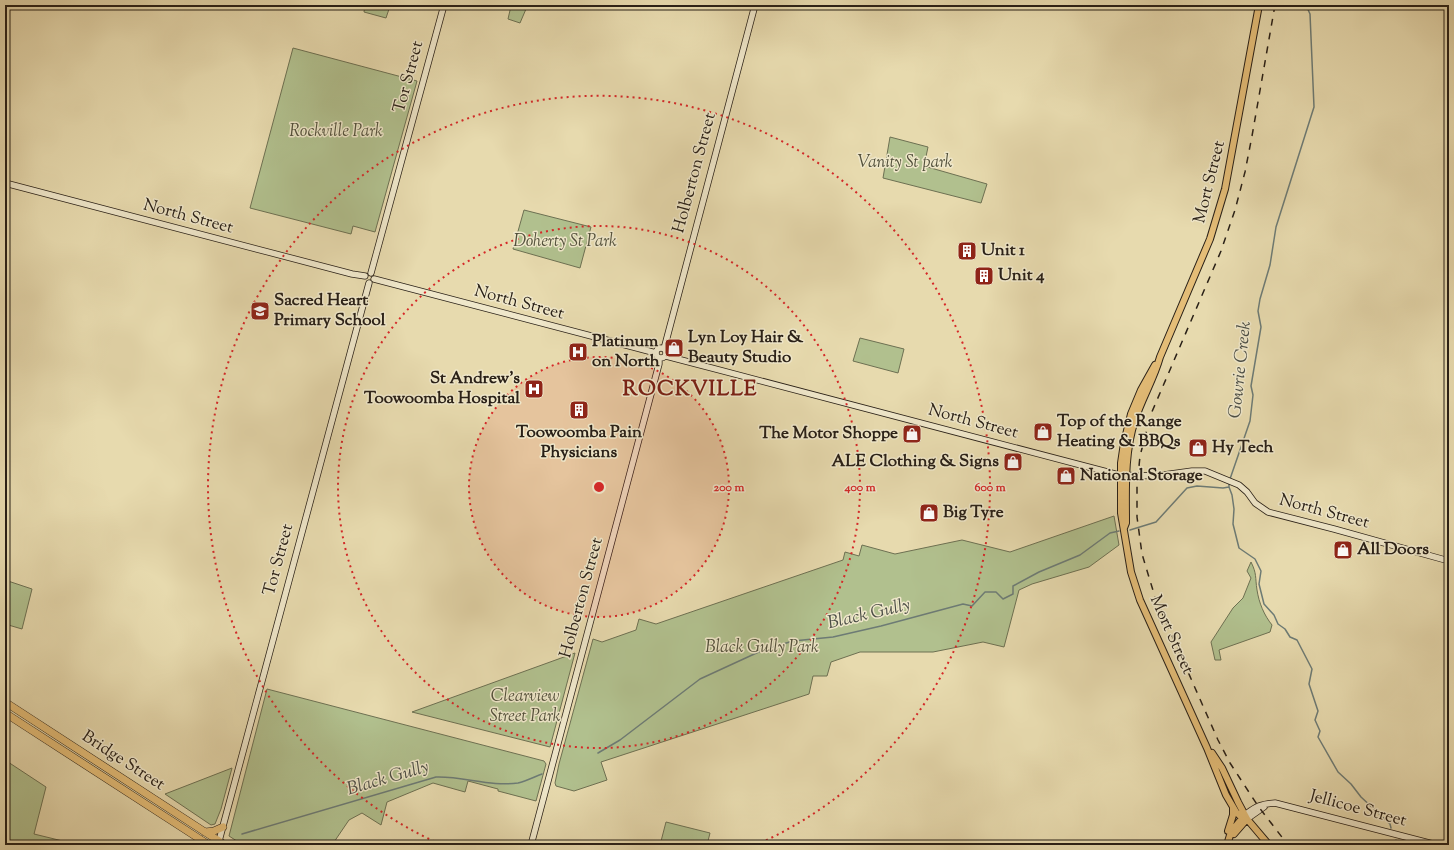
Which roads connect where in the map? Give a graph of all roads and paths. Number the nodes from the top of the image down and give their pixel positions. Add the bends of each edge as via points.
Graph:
1 (444, 5) edge
2 (755, 5) edge
3 (1259, 5) edge
4 (5, 183) edge
5 (365, 276) junction
6 (373, 276) junction
7 (369, 283) junction
8 (664, 349) junction
9 (658, 356) junction
10 (666, 356) junction
11 (1124, 475) junction
12 (1449, 561) edge
13 (5, 702) edge
14 (5, 712) edge
15 (1207, 748) junction
16 (1233, 806) junction
17 (1245, 817) junction
18 (223, 827) junction
19 (205, 832) junction
20 (201, 842) edge
21 (221, 844) edge
22 (1228, 844) edge
23 (209, 845) edge
24 (531, 845) edge
25 (1269, 845) edge
26 (1437, 845) edge

1 - 6 street, Tor Street
2 - 8 street, Holberton Street
3 - 11 main road, Mort Street via 1225,189 1210,239 1160,357 1144,384 1131,414 1124,443
4 - 5 street, North Street
5 - 6 street
5 - 7 street
6 - 7 street via 372,282
6 - 9 street, North Street
7 - 18 street, Tor Street
8 - 9 street via 658,349
8 - 10 street
9 - 10 street
9 - 24 street, Holberton Street via 659,364
10 - 11 street, North Street
11 - 12 street, North Street via 1163,475 1200,471 1210,473 1247,492 1255,503 1268,512
11 - 15 main road, Mort Street via 1124,528 1131,572 1140,600
13 - 19 highway, Bridge Street
14 - 20 highway, Bridge Street
15 - 16 main road, Mort Street
15 - 17 main road, Mort Street via 1222,768
16 - 17 main road, Mort Street
16 - 22 main road
17 - 22 main road
17 - 25 main road, Mort Street
17 - 26 street, Jellicoe Street via 1271,803 1287,805
18 - 19 highway
18 - 21 street, Tor Street
19 - 21 highway, Bridge Street
20 - 23 highway, Bridge Street

